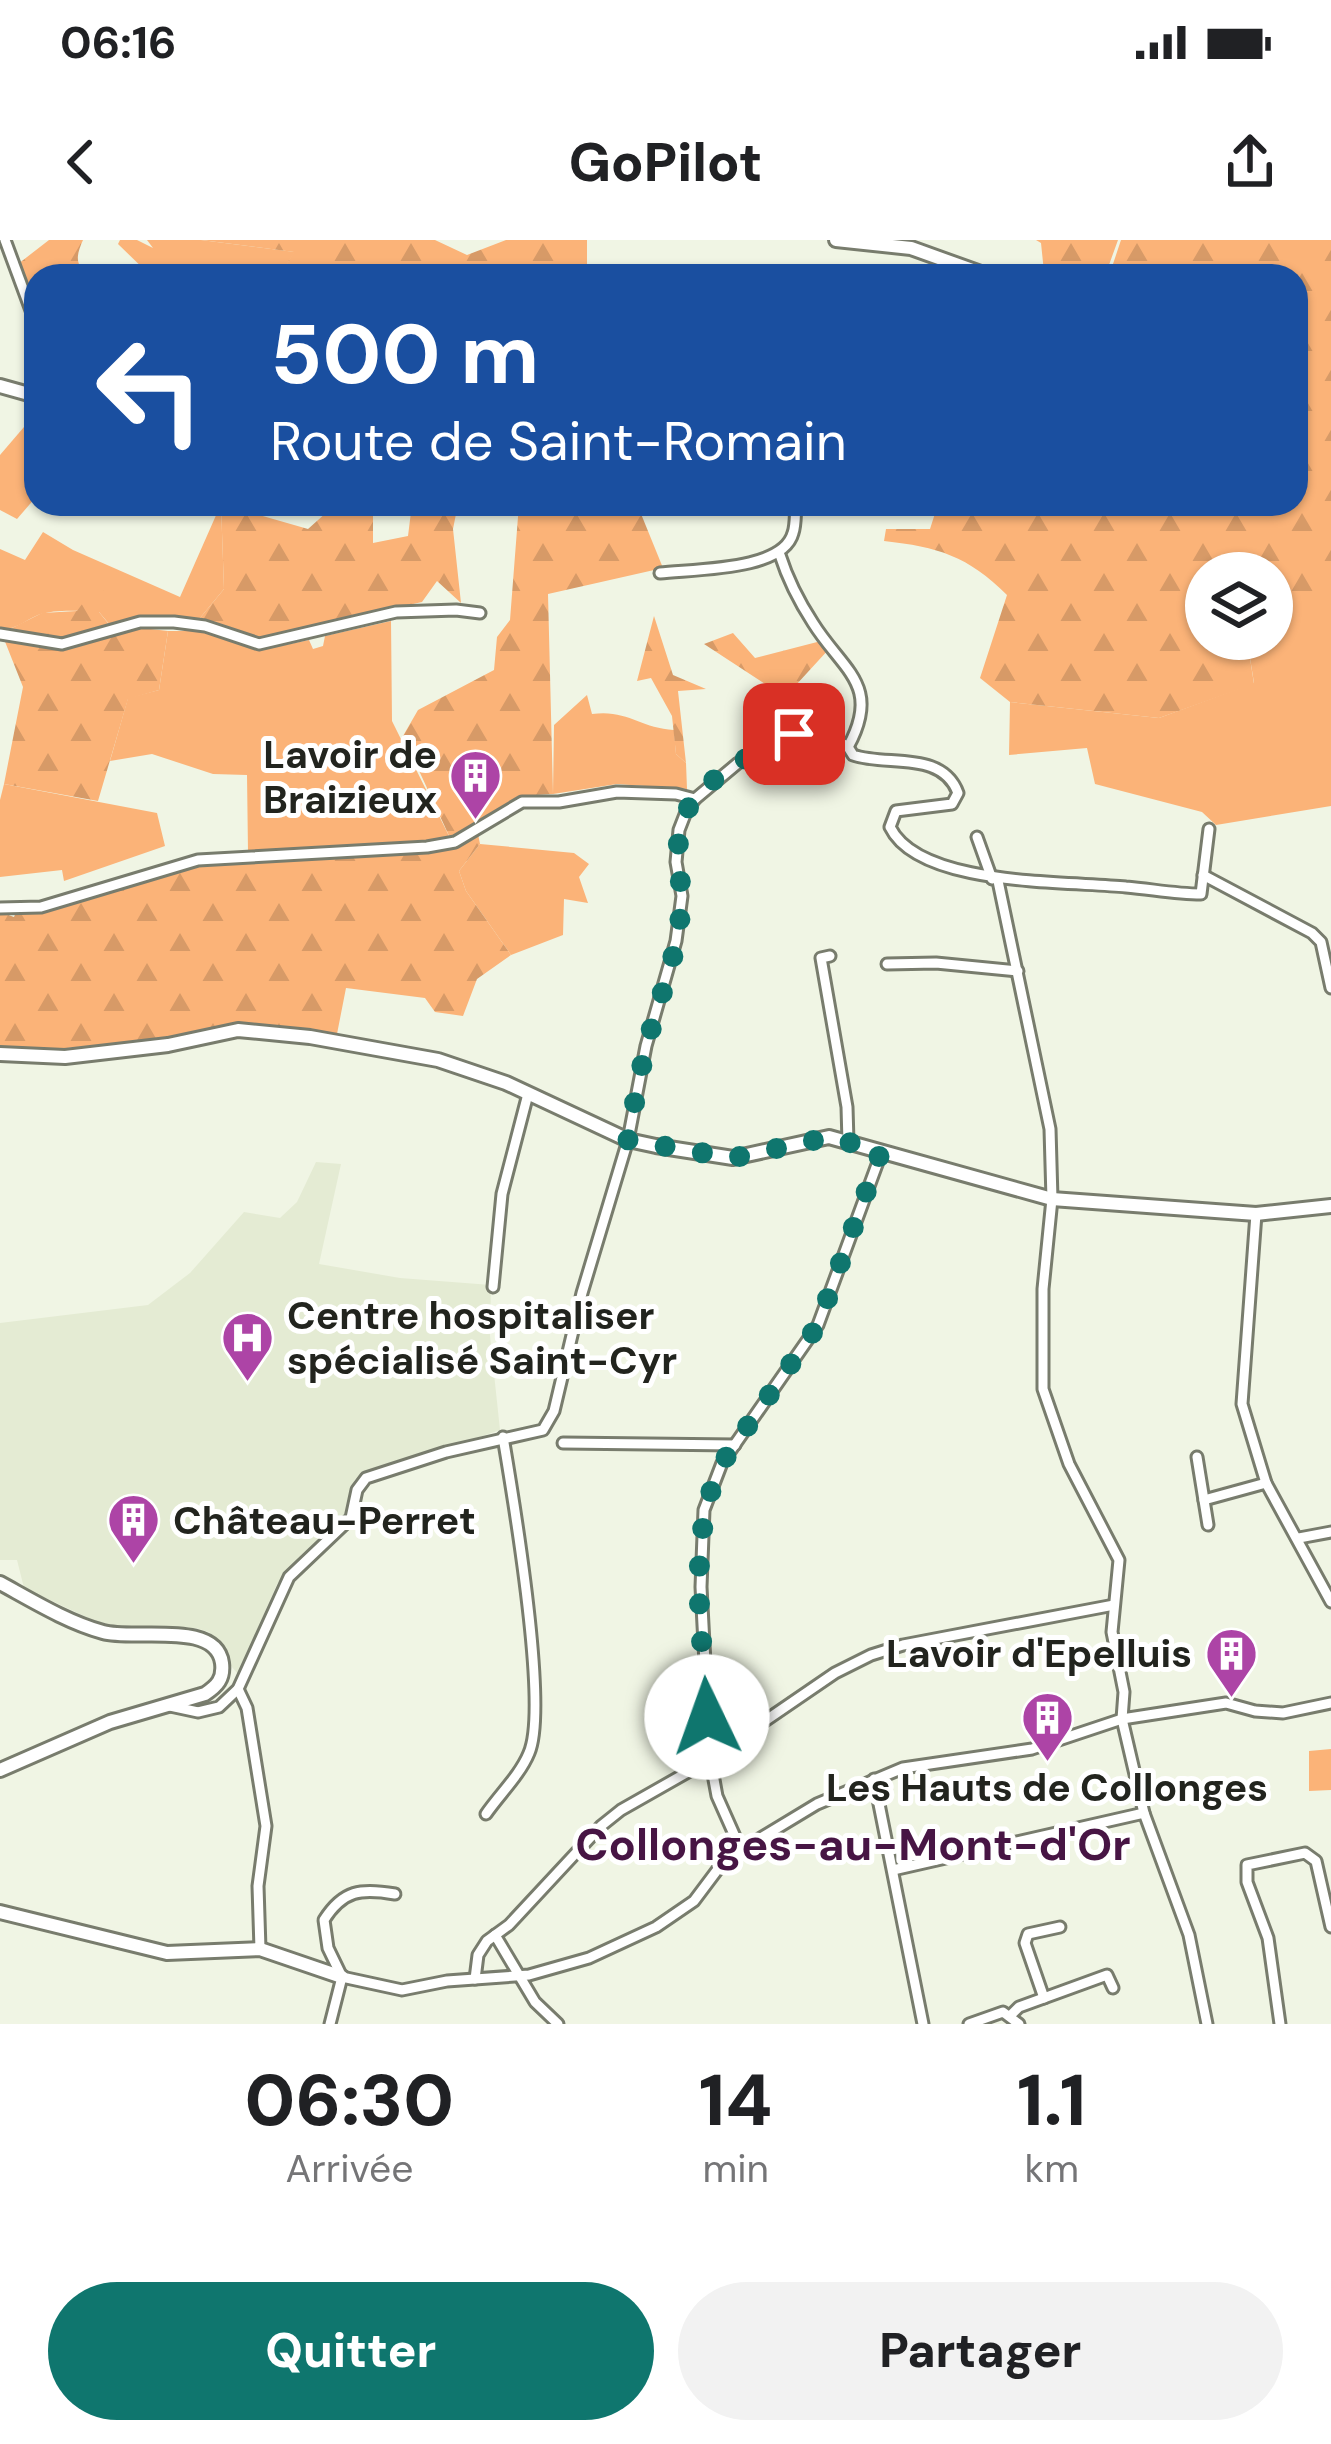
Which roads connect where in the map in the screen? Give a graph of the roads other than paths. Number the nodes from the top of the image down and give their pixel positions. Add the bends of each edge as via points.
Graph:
1 (5, 240) edge
2 (836, 240) edge
3 (955, 264) edge
4 (24, 291) edge
5 (795, 516) edge
6 (779, 555) junction
7 (660, 573) dead end
8 (481, 613) dead end
9 (0, 634) edge
10 (848, 747) junction
11 (695, 799) junction
12 (1209, 829) dead end
13 (977, 837) dead end
14 (1204, 874) junction
15 (995, 880) junction
16 (0, 908) edge
17 (830, 956) dead end
18 (887, 964) dead end
19 (1018, 970) junction
20 (1331, 988) edge
21 (0, 1054) edge
22 (528, 1094) junction
23 (628, 1140) junction
24 (848, 1142) junction
25 (881, 1151) junction
26 (1052, 1198) junction
27 (1331, 1206) edge
28 (1256, 1214) junction
29 (493, 1287) dead end
30 (503, 1437) junction
31 (563, 1443) dead end
32 (735, 1445) junction
33 (1197, 1457) dead end
34 (1266, 1483) junction
35 (1204, 1500) junction
36 (1208, 1525) dead end
37 (1331, 1532) edge
38 (1299, 1538) junction
39 (0, 1583) edge
40 (1331, 1602) edge
41 (1114, 1605) junction
42 (238, 1689) junction
43 (1331, 1703) edge
44 (167, 1705) junction
45 (1122, 1719) junction
46 (710, 1758) junction
47 (0, 1770) edge
48 (874, 1779) junction
49 (1144, 1813) junction
50 (486, 1814) dead end
51 (741, 1850) junction
52 (893, 1870) junction
53 (395, 1894) dead end
54 (0, 1912) edge
55 (1060, 1927) dead end
56 (1331, 1927) edge
57 (495, 1934) junction
58 (260, 1949) junction
59 (342, 1977) junction
60 (518, 1977) junction
61 (475, 1979) junction
62 (1113, 1988) dead end
63 (1044, 1998) junction
64 (1015, 2019) edge
65 (330, 2024) edge
66 (558, 2024) edge
67 (923, 2024) edge
68 (969, 2024) edge
69 (1208, 2024) edge
70 (1280, 2024) edge

1 - 4 street
2 - 3 main road via 910,248
5 - 6 street
6 - 7 street
6 - 10 street via 812,622 858,684 863,716
8 - 9 street via 396,612 260,644 205,626 140,622 62,644
10 - 11 street via 820,729 794,734
10 - 15 street via 867,760 938,769 954,782 952,804 896,811 890,826 927,858
11 - 16 street via 617,792 522,802 478,831 427,848 198,860 41,907
11 - 23 street via 679,830 676,941
12 - 14 street
13 - 15 street
14 - 15 street via 1201,894
14 - 20 street via 1312,933
15 - 19 street
17 - 24 street via 821,958
18 - 19 street
19 - 26 street via 1050,1130
21 - 22 main road via 65,1057 238,1030 438,1060
22 - 23 main road
22 - 29 street via 502,1194
23 - 24 main road via 733,1158 829,1137
23 - 30 street via 554,1411 543,1430
24 - 25 main road
25 - 26 main road
25 - 32 street via 818,1325
26 - 28 main road
26 - 41 street via 1043,1389 1064,1453 1119,1560
27 - 28 main road
28 - 34 street via 1242,1404
30 - 42 street via 367,1478 351,1518 289,1577
30 - 50 street via 536,1729 528,1756
31 - 32 street
32 - 46 street via 712,1484 701,1530
33 - 35 street
34 - 35 street
34 - 38 street
35 - 36 street
37 - 38 street
38 - 40 street
39 - 44 main road via 85,1627 210,1642 221,1655 218,1685
41 - 45 street
41 - 46 street via 871,1654
42 - 44 street via 219,1707 198,1712
42 - 58 street via 266,1826
43 - 45 street via 1283,1713 1226,1703
44 - 47 main road
45 - 48 street via 1032,1749
45 - 49 street
46 - 51 street via 716,1796
46 - 57 street via 601,1826
48 - 51 street
48 - 52 street
49 - 52 street
49 - 69 street via 1189,1935
51 - 60 street via 656,1928
52 - 67 street
53 - 59 street via 356,1890 324,1920
54 - 58 main road via 167,1953
55 - 63 street via 1028,1934 1025,1942
56 - 70 street via 1316,1862 1305,1853 1247,1865
57 - 60 street
57 - 61 street via 478,1955
58 - 59 main road
59 - 61 street via 402,1990
59 - 65 street
60 - 61 street
60 - 66 street
62 - 63 street via 1107,1975
63 - 64 street via 1019,2007
64 - 68 street via 992,2014

